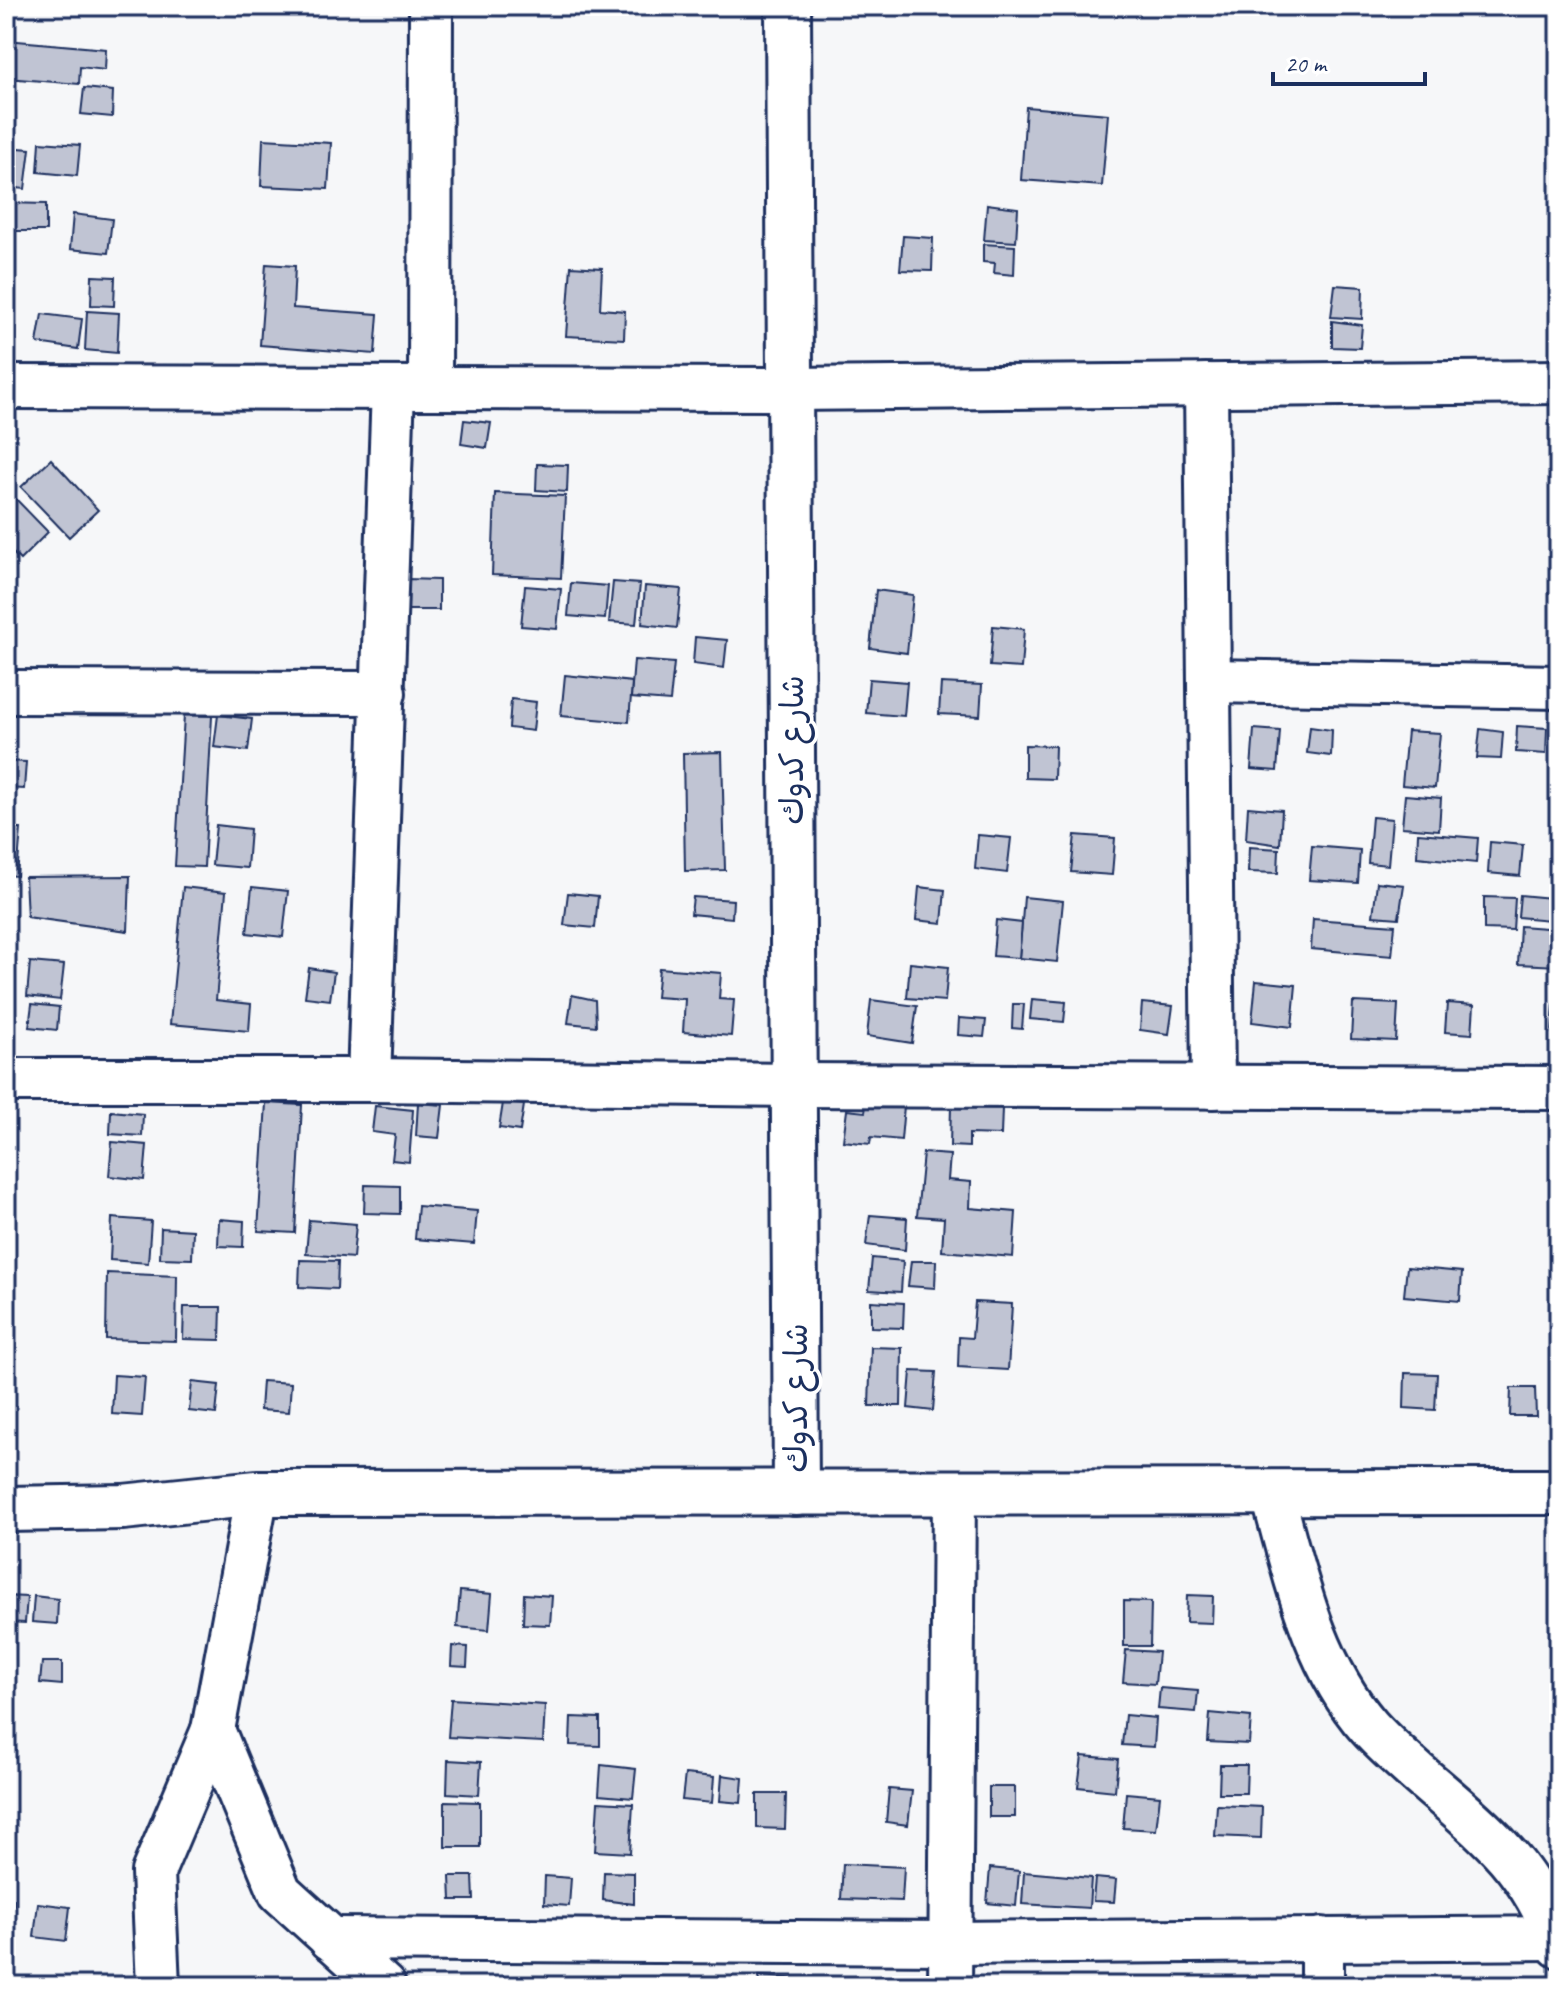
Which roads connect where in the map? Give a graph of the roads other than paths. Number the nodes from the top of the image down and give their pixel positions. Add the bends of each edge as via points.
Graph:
1 (431, 6) edge
2 (788, 6) edge
3 (1559, 382) edge
4 (1206, 385) junction
5 (6, 387) edge
6 (412, 388) junction
7 (790, 389) junction
8 (1209, 681) junction
9 (1559, 687) edge
10 (6, 692) edge
11 (384, 693) junction
12 (6, 1080) edge
13 (369, 1080) junction
14 (794, 1085) junction
15 (1213, 1087) junction
16 (1559, 1088) edge
17 (1272, 1492) junction
18 (1559, 1492) edge
19 (257, 1493) junction
20 (796, 1493) junction
21 (954, 1494) junction
22 (6, 1509) edge
23 (213, 1730) junction
24 (331, 1939) junction
25 (1322, 1939) junction
26 (1558, 1939) edge
27 (950, 1943) junction
28 (158, 1986) edge
29 (384, 1986) edge
30 (950, 1986) edge
31 (1322, 1986) edge

1 - 6 street
2 - 7 street, شارع كدوك
3 - 4 street
4 - 7 street
4 - 8 street
5 - 6 street
6 - 7 street
6 - 11 street
7 - 14 street, شارع كدوك
8 - 9 street
8 - 15 street
10 - 11 street
11 - 13 street
12 - 13 street
13 - 14 street
14 - 15 street
14 - 20 street, شارع كدوك
15 - 16 street
17 - 18 street
17 - 21 street
17 - 26 street via 1306,1616 1347,1696 1369,1726 1500,1847
19 - 20 street
19 - 22 street via 123,1507
19 - 23 street
20 - 21 street
21 - 27 street
23 - 24 street via 280,1892
23 - 28 street via 153,1872
24 - 27 street
24 - 29 street
25 - 26 street
25 - 27 street
25 - 31 street
27 - 30 street

